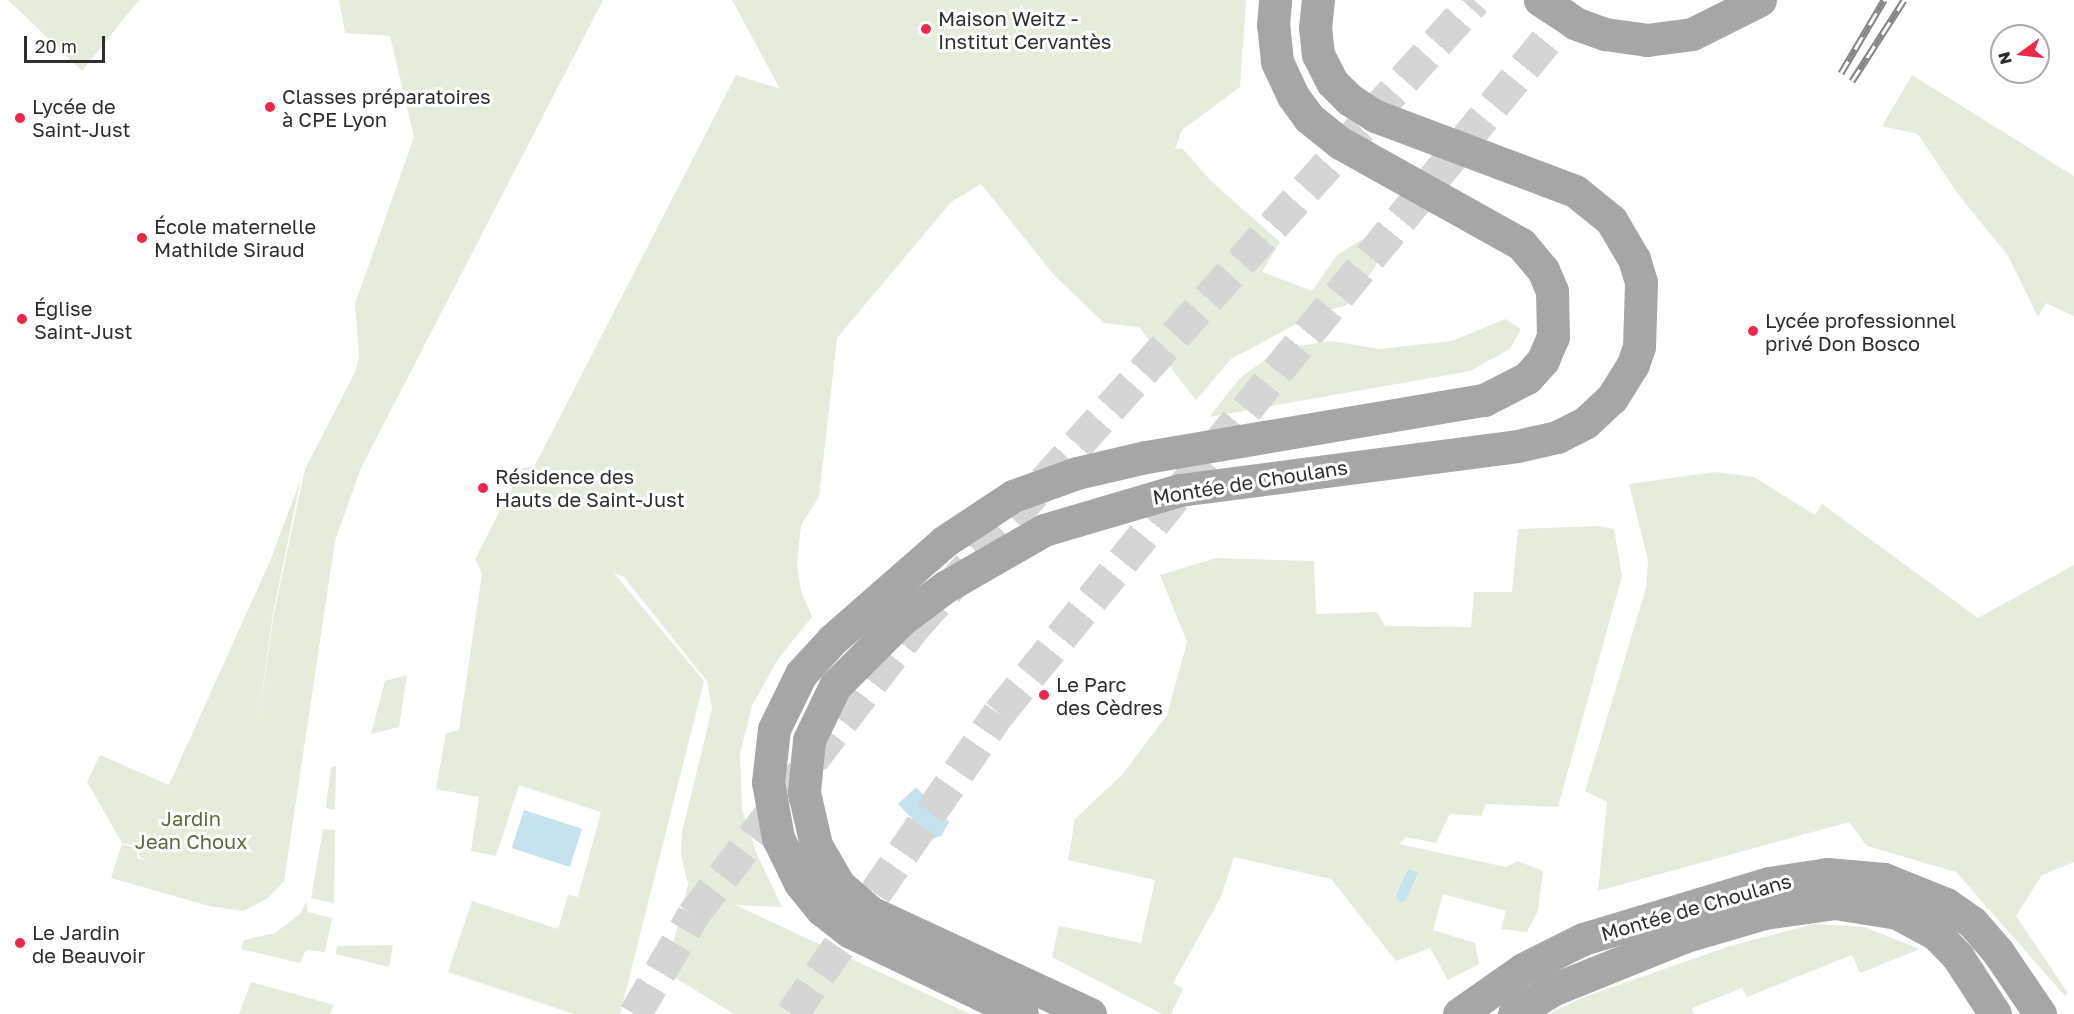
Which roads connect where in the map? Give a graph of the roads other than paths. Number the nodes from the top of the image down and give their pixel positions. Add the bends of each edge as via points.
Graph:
1 (1275, 0) edge
2 (1318, 0) edge
3 (1540, 0) edge
4 (1760, 0) edge
5 (1986, 1007) edge
6 (1022, 1014) edge
7 (1090, 1014) edge
8 (1459, 1014) edge
9 (1514, 1014) edge
10 (2040, 1014) edge

1 - 6 main road, Montée de Choulans via 1273,25 1278,61 1286,82 1309,118 1340,143 1521,244 1544,270 1552,291 1553,337 1543,360 1527,378 1484,400 1146,457 1077,473 1013,496 945,541 832,640 801,674 774,729 768,775 778,838 800,883 822,910 849,932
2 - 7 main road, Montée de Choulans via 1318,54 1332,82 1350,100 1376,116 1575,191 1611,220 1634,259 1641,282 1639,347 1629,373 1612,398 1585,423 1557,437 1516,446 1180,490 1044,530 980,564 901,620 835,686 809,740 804,792 816,845 839,885 870,912
3 - 4 main road via 1586,27 1624,39 1647,40 1692,34
5 - 9 main road, Montée de Choulans via 1946,942 1923,924 1885,909 1835,903 1764,913 1683,938 1552,990
8 - 10 main road, Montée de Choulans via 1523,969 1583,939 1769,883 1842,874 1898,883 1963,916 1998,952

